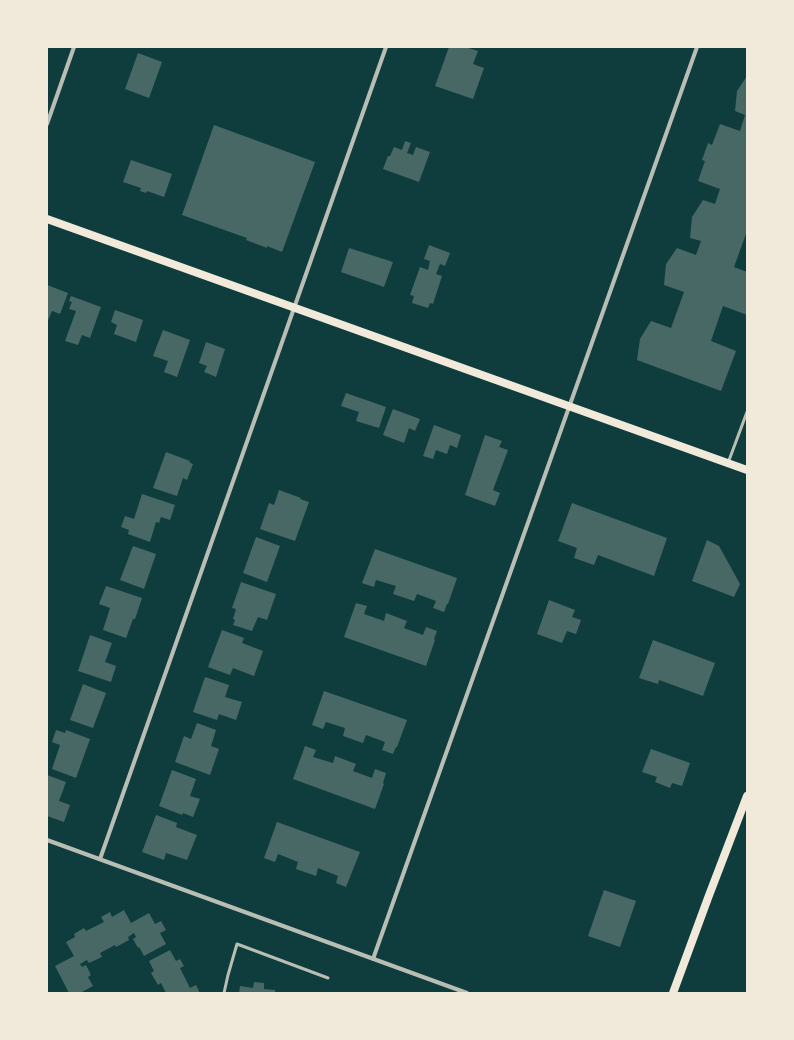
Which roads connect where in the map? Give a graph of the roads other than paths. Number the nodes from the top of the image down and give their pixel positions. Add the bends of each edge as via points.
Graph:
1 (74, 47) edge
2 (386, 47) edge
3 (697, 47) edge
4 (47, 124) edge
5 (47, 219) edge
6 (294, 308) junction
7 (570, 406) junction
8 (747, 412) edge
9 (728, 463) junction
10 (747, 470) edge
11 (747, 796) edge
12 (47, 840) edge
13 (100, 860) junction
14 (373, 959) junction
15 (328, 978) dead end
16 (224, 993) edge
17 (467, 993) edge
18 (673, 993) edge

1 - 4 street
2 - 6 street
3 - 7 street
5 - 6 main road
6 - 7 main road
6 - 13 street
7 - 9 main road
7 - 14 street
8 - 9 lane
9 - 10 main road
11 - 18 main road
12 - 13 street
13 - 14 street
14 - 17 street
15 - 16 lane via 237,944

